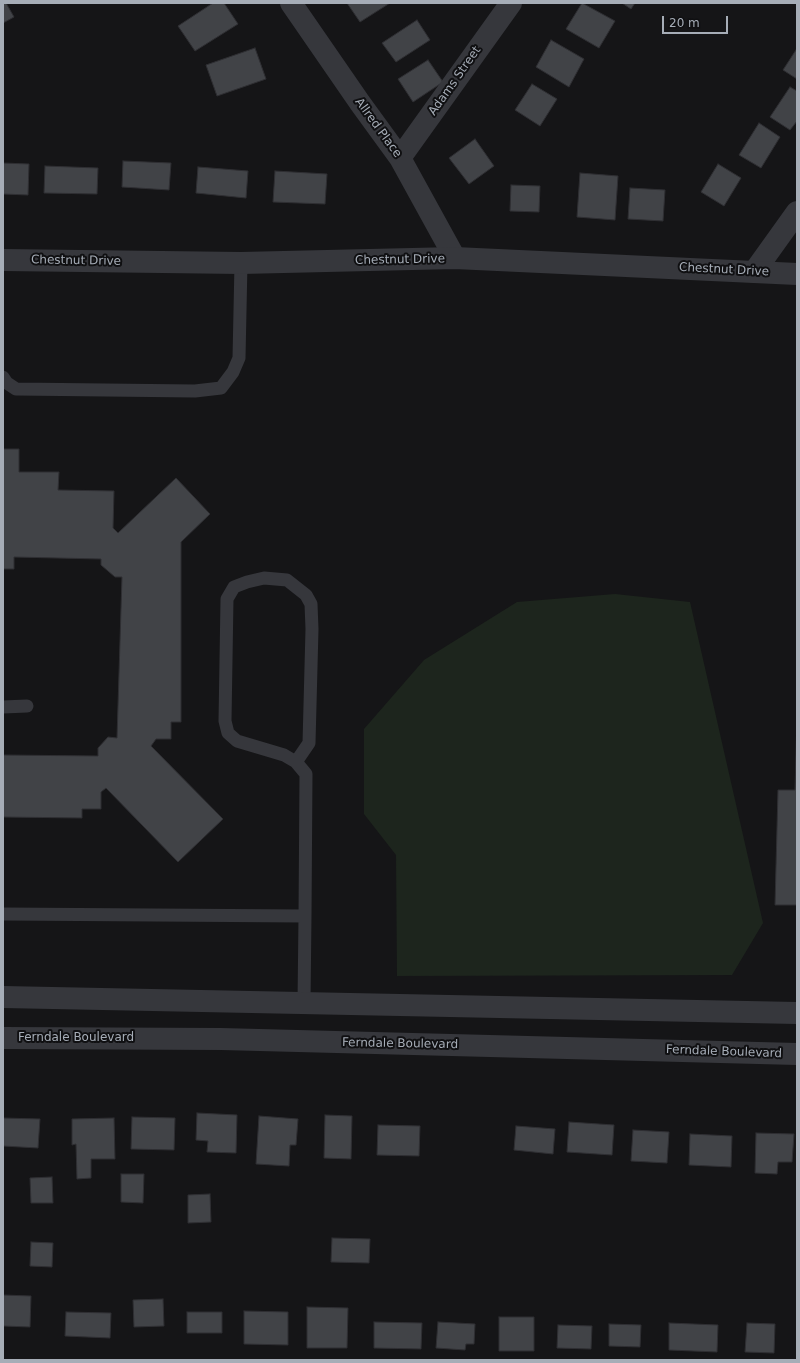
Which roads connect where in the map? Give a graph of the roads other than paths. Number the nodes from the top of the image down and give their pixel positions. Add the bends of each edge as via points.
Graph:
1 (291, 3) edge
2 (511, 3) edge
3 (400, 158) junction
4 (797, 212) edge
5 (455, 258) junction
6 (3, 260) edge
7 (241, 263) junction
8 (754, 272) junction
9 (797, 274) edge
10 (3, 377) edge
11 (27, 706) dead end
12 (3, 707) edge
13 (296, 762) junction
14 (3, 914) edge
15 (305, 916) junction
16 (3, 997) edge
17 (304, 1003) junction
18 (797, 1013) edge
19 (3, 1038) edge
20 (797, 1054) edge

1 - 3 street, Allred Place
2 - 3 street, Adams Street
3 - 5 street, Allred Place
4 - 8 street
5 - 7 street, Chestnut Drive
5 - 8 street, Chestnut Drive
6 - 7 street, Chestnut Drive
7 - 10 lane via 239,358 233,372 221,388 195,391 16,390
8 - 9 street, Chestnut Drive
11 - 12 lane
13 - 13 lane via 284,755 237,741 228,733 225,721 227,599 234,587 264,578 287,580 306,595 311,604 309,743
13 - 15 lane via 306,774
14 - 15 lane
15 - 17 lane
16 - 17 street
17 - 18 street
19 - 20 street, Ferndale Boulevard via 237,1040

